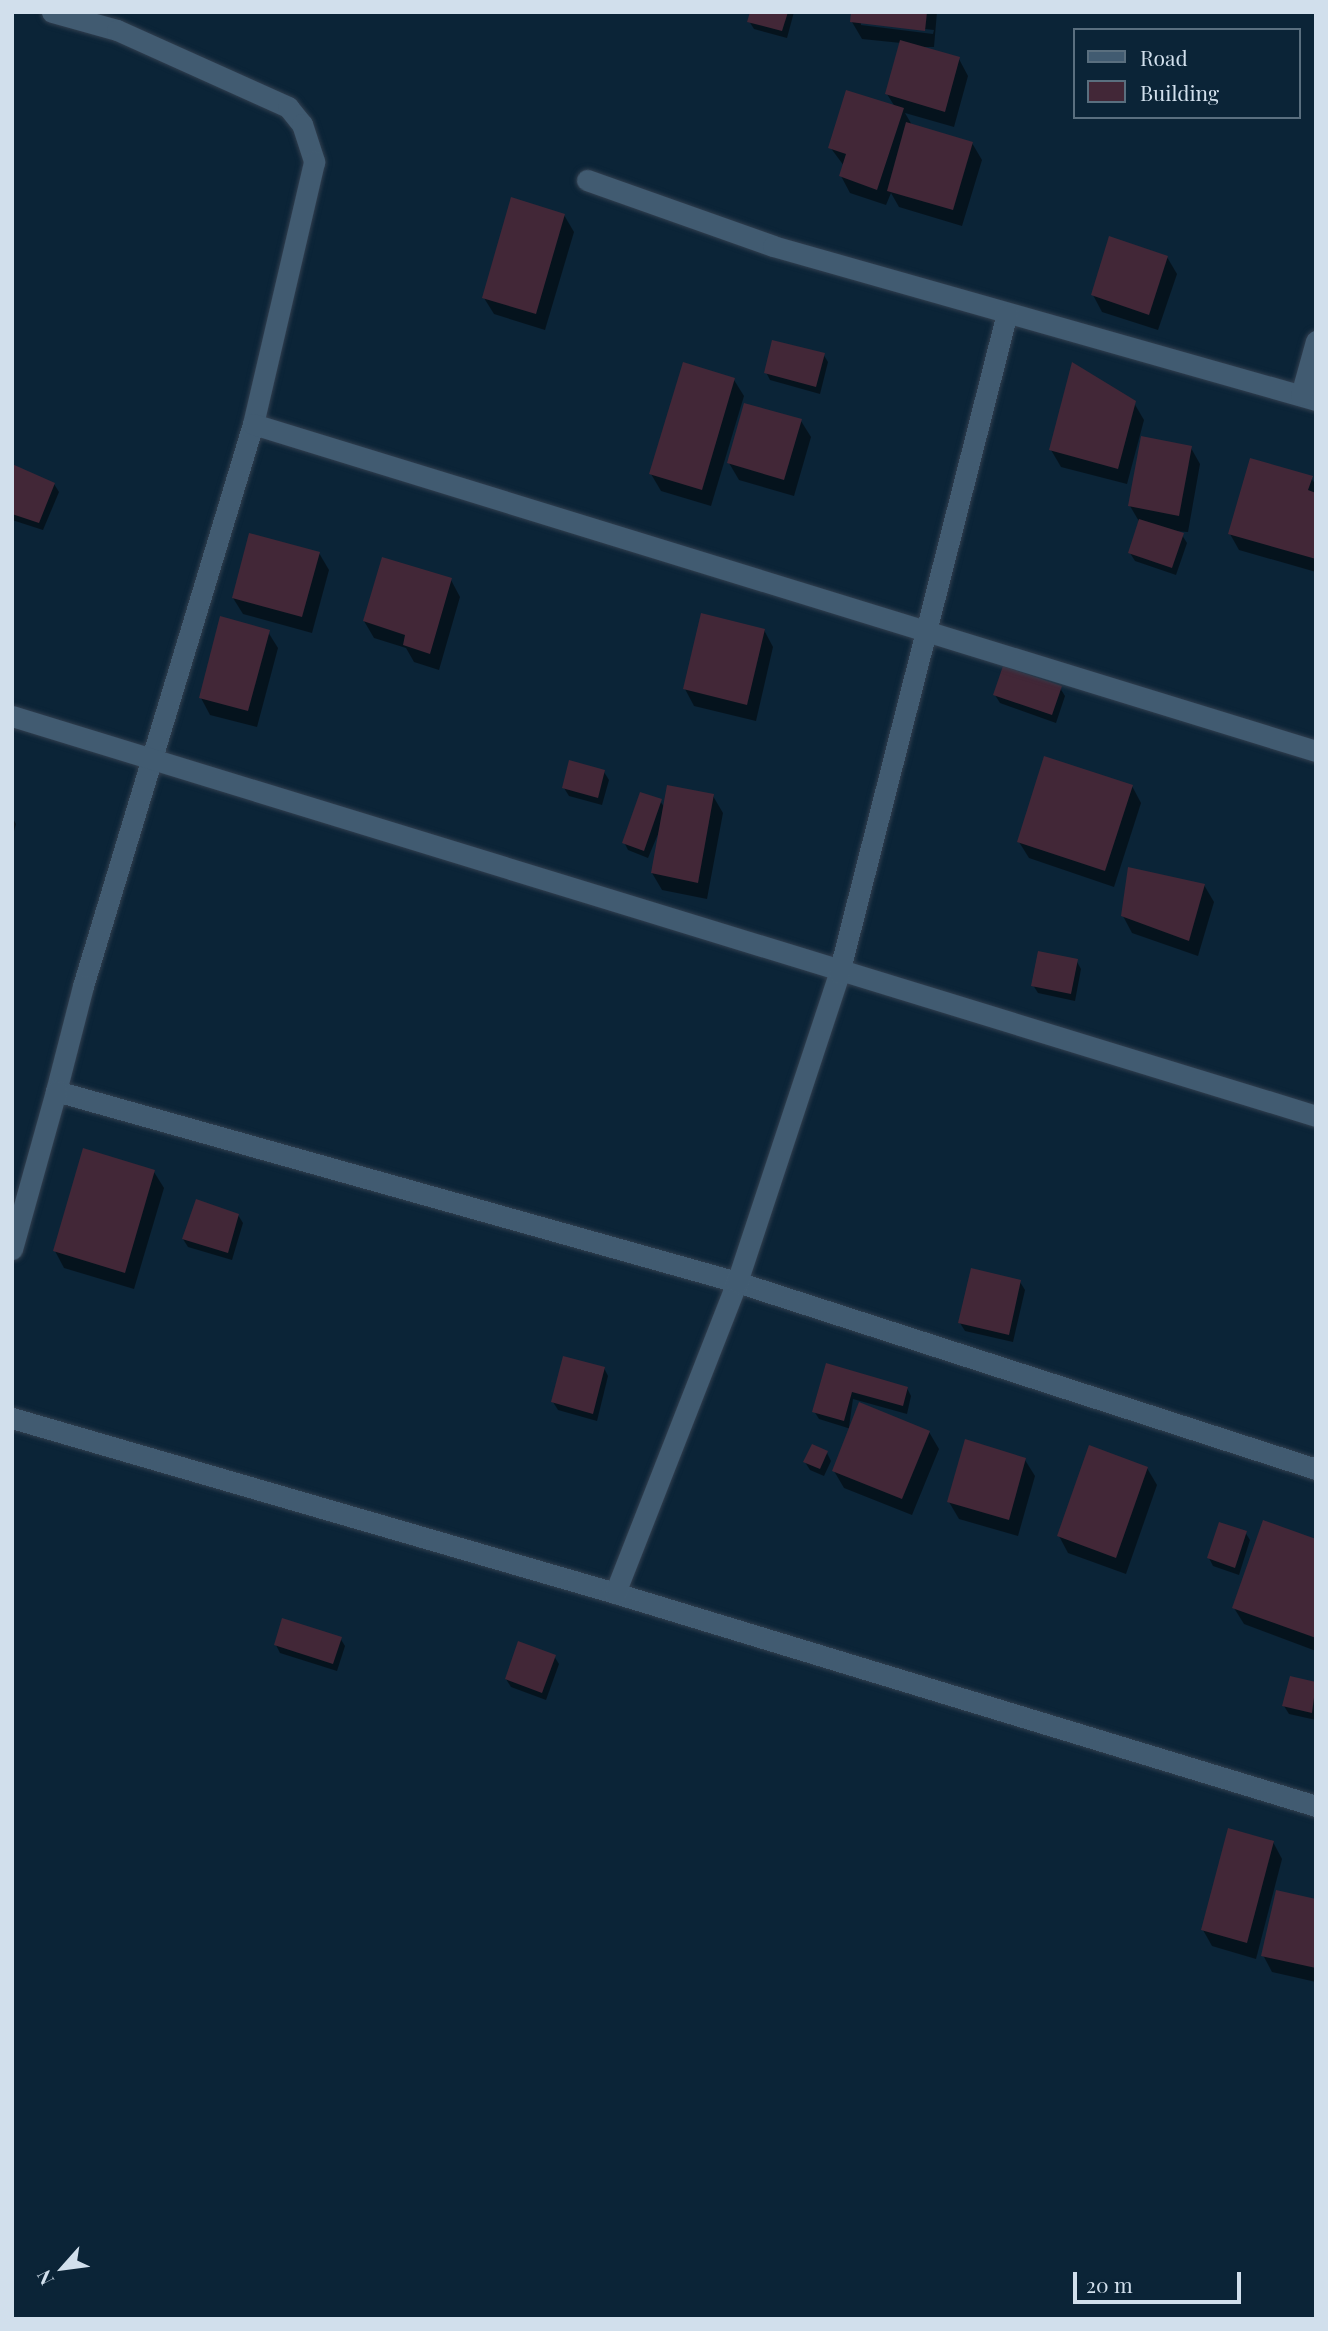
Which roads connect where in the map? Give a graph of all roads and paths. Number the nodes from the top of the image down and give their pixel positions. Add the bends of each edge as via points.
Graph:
1 (52, 12) edge
2 (120, 21) edge
3 (587, 180) dead end
4 (1007, 313) junction
5 (1316, 341) edge
6 (1308, 398) edge
7 (253, 424) junction
8 (925, 632) junction
9 (12, 716) edge
10 (1316, 751) edge
11 (153, 759) junction
12 (839, 973) junction
13 (56, 1091) junction
14 (1316, 1116) edge
15 (12, 1249) edge
16 (737, 1282) junction
17 (12, 1418) edge
18 (1316, 1469) edge
19 (615, 1593) junction
20 (1316, 1806) edge

1 - 2 street
2 - 7 street via 288,107 310,142 314,162
3 - 4 street via 773,246
4 - 6 street
4 - 8 street
5 - 6 street
7 - 8 street
7 - 11 street
8 - 10 street
8 - 12 street
9 - 11 street
11 - 12 street
11 - 13 street
12 - 14 street
12 - 16 street
13 - 15 street
13 - 16 street
16 - 18 street
16 - 19 street
17 - 19 street
19 - 20 street

